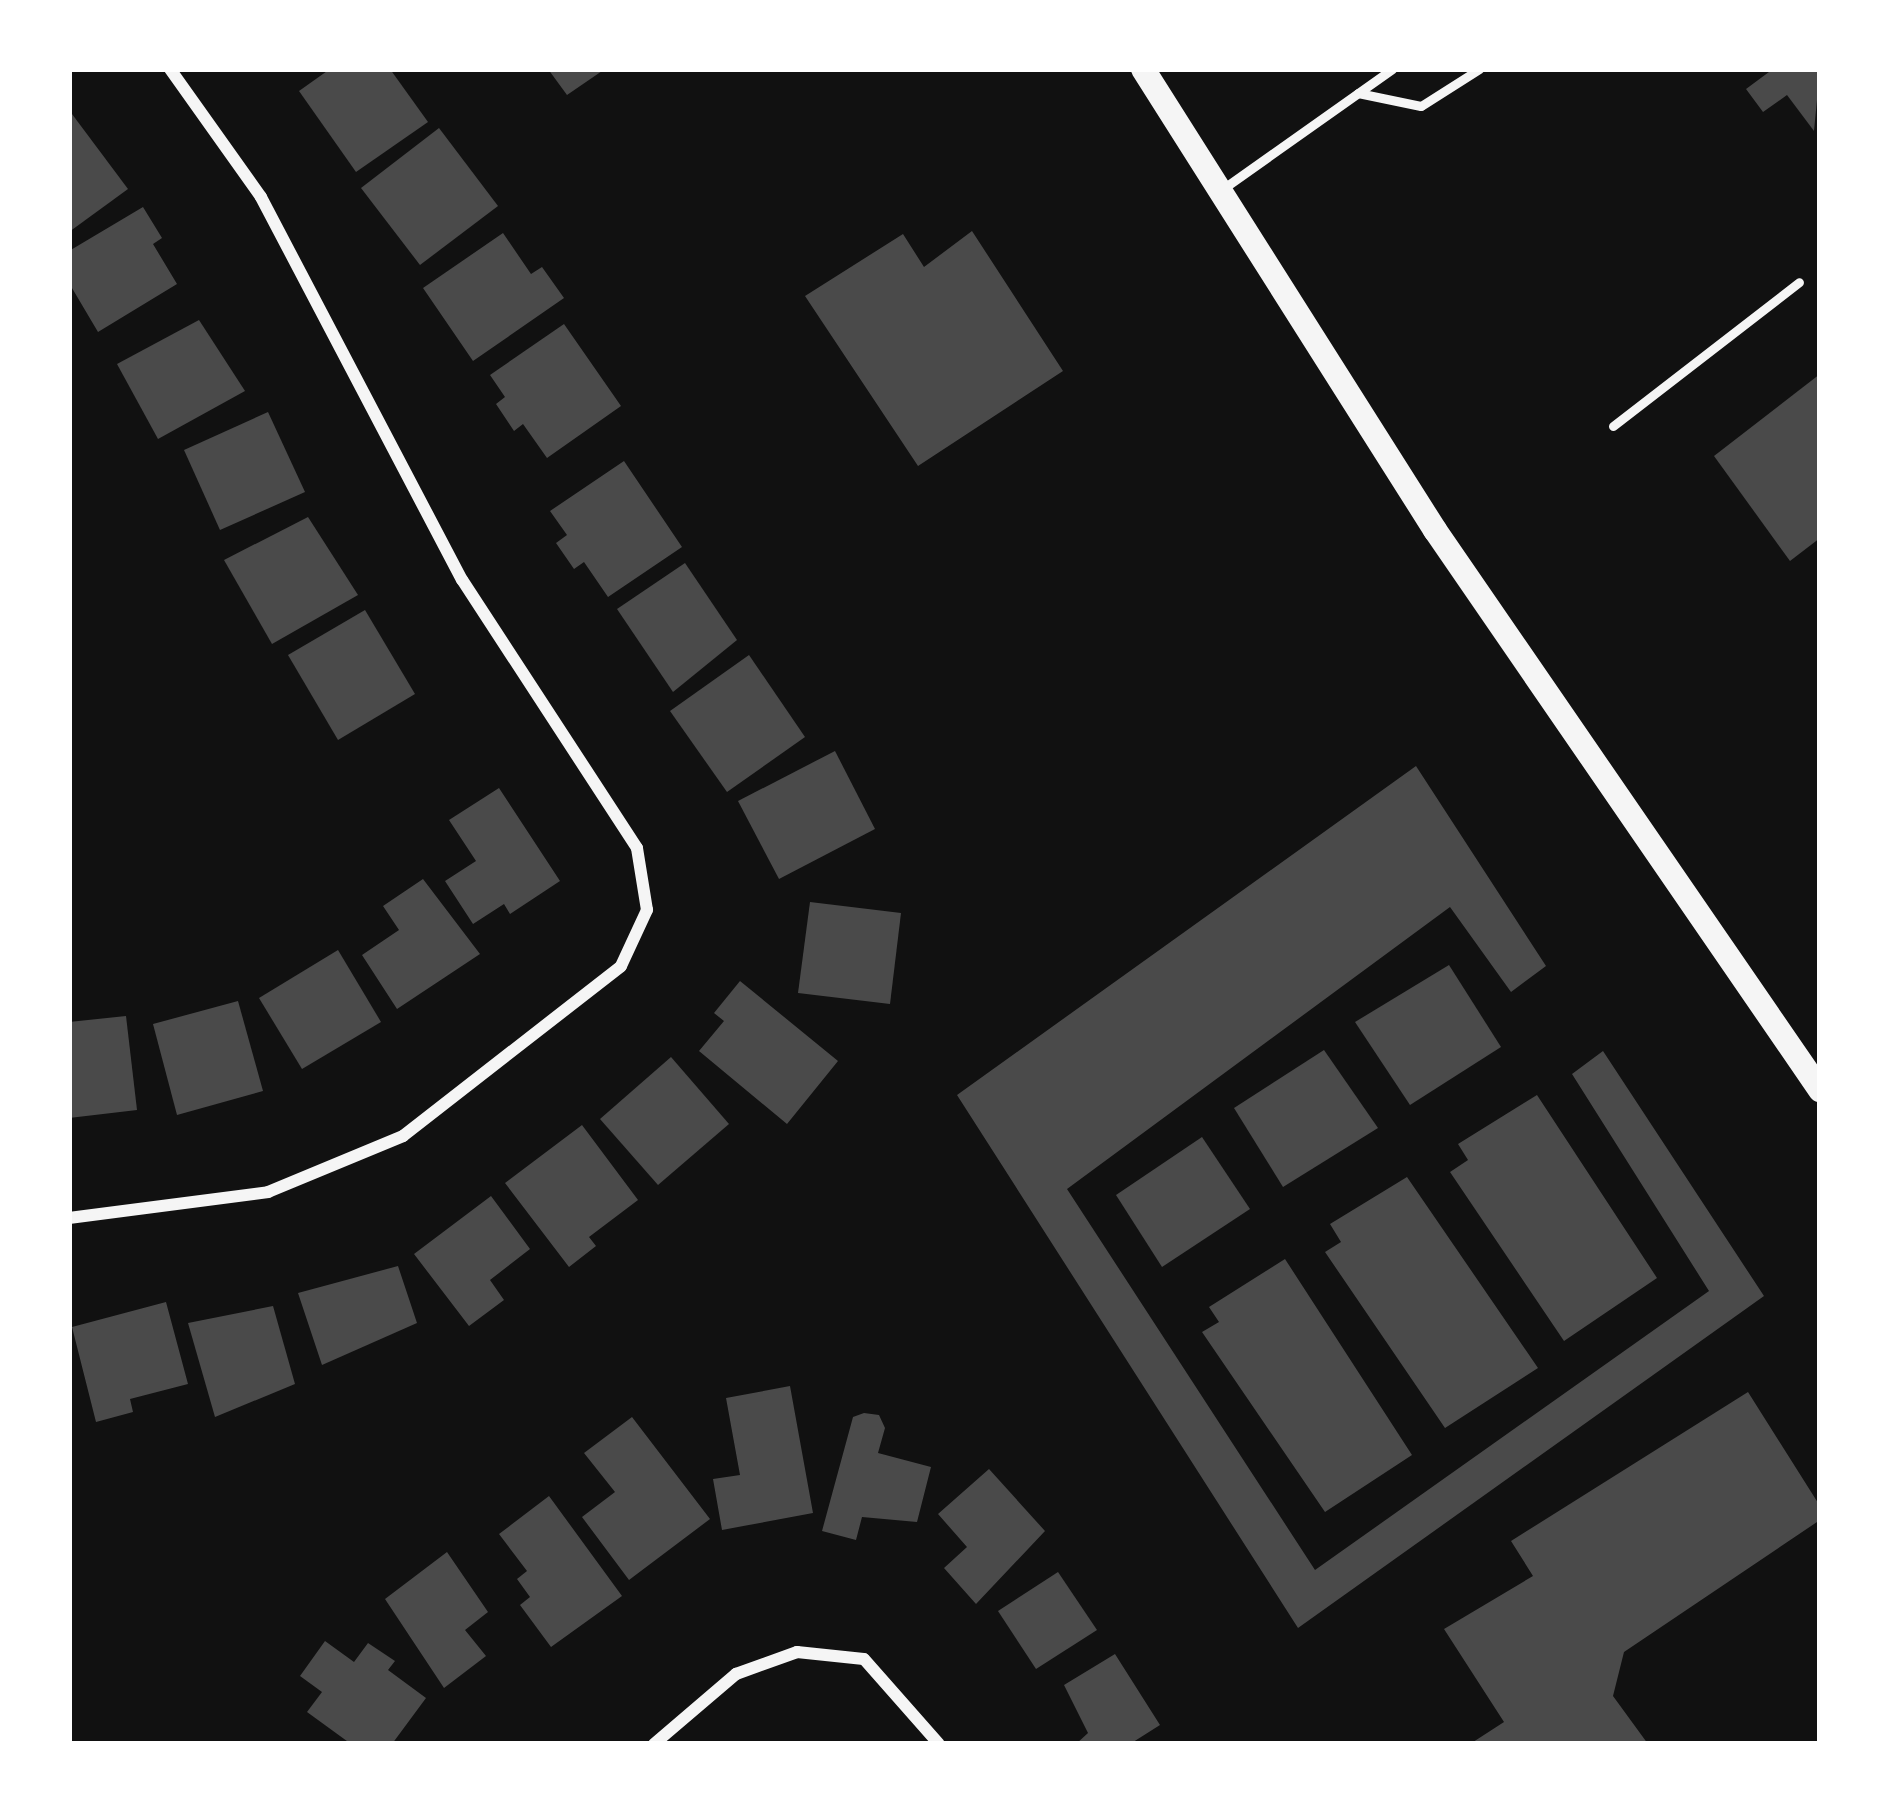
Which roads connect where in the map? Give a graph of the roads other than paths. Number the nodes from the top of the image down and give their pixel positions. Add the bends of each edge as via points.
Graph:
1 (170, 69) edge
2 (1143, 69) edge
3 (1392, 69) edge
4 (1479, 69) edge
5 (1358, 93) junction
6 (1219, 191) junction
7 (1799, 282) dead end
8 (1613, 426) dead end
9 (1820, 1090) edge
10 (69, 1217) edge
11 (655, 1744) edge
12 (939, 1744) edge

1 - 10 street via 261,197 462,580 637,848 647,910 621,966 403,1136 268,1192
2 - 6 main road
3 - 5 lane
4 - 5 lane via 1421,106
5 - 6 lane
6 - 9 main road via 1435,530
7 - 8 lane
11 - 12 street via 736,1674 796,1652 864,1659

